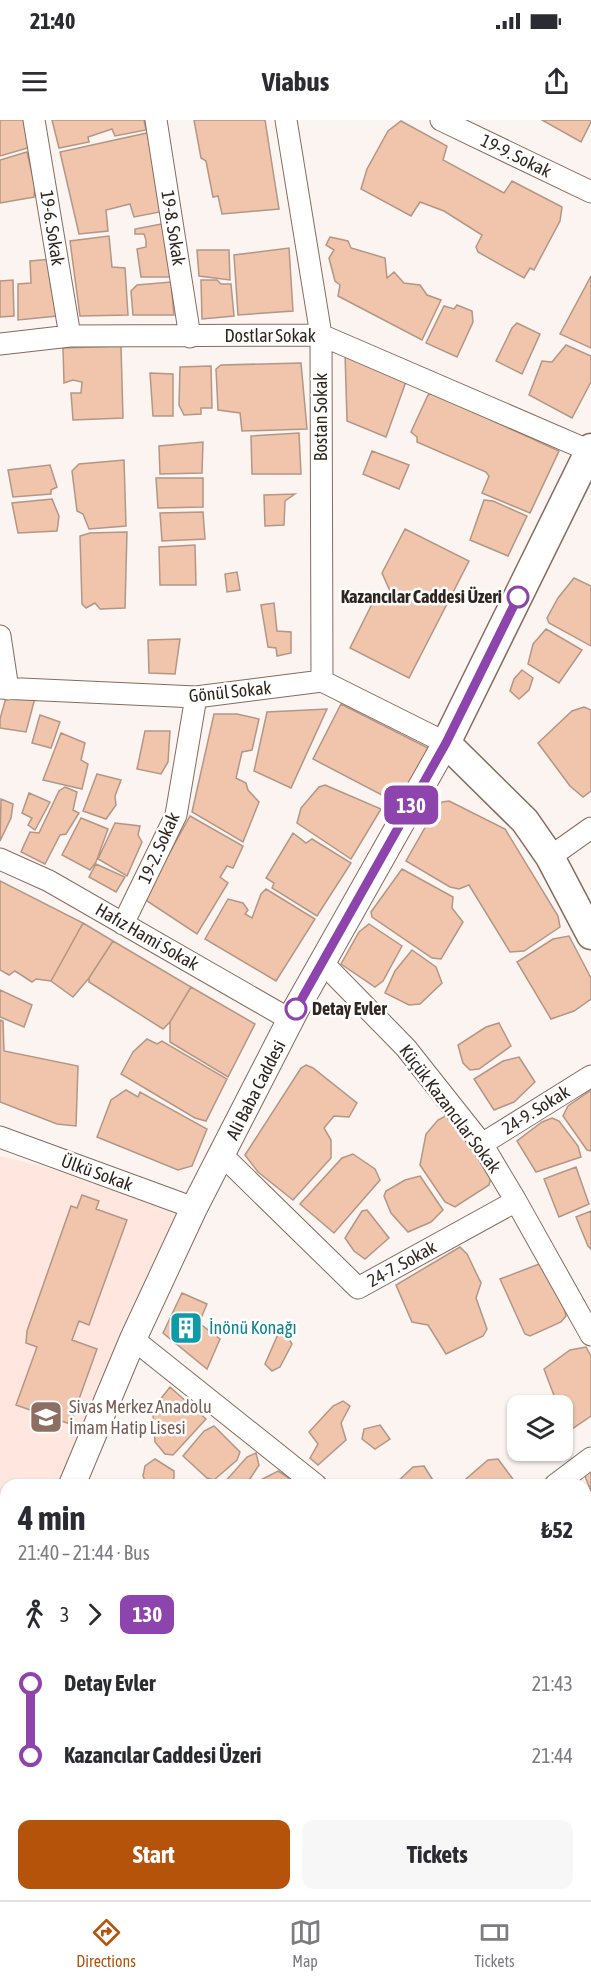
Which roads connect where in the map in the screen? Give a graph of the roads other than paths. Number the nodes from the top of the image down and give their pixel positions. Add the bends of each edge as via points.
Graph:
1 (34, 120) edge
2 (156, 120) edge
3 (286, 120) edge
4 (441, 120) edge
5 (591, 192) edge
6 (321, 335) junction
7 (70, 336) junction
8 (190, 337) junction
9 (0, 344) edge
10 (590, 449) edge
11 (0, 636) edge
12 (322, 681) junction
13 (4, 689) edge
14 (196, 698) junction
15 (446, 743) junction
16 (591, 828) edge
17 (550, 857) junction
18 (0, 859) edge
19 (123, 924) junction
20 (591, 935) edge
21 (322, 963) junction
22 (291, 1020) junction
23 (591, 1076) edge
24 (0, 1137) edge
25 (482, 1144) junction
26 (223, 1156) junction
27 (516, 1201) junction
28 (194, 1208) junction
29 (591, 1335) edge
30 (133, 1339) junction
31 (591, 1458) edge
32 (75, 1479) edge
33 (308, 1479) edge
34 (563, 1479) edge

1 - 7 street, 19-6. Sokak
2 - 8 street, 19-8. Sokak
3 - 6 street, Bostan Sokak
4 - 5 street, 19-9. Sokak
6 - 8 street, Dostlar Sokak
6 - 10 street, Dostlar Sokak
6 - 12 street, Bostan Sokak
7 - 8 street, Dostlar Sokak
7 - 9 street, Dostlar Sokak
10 - 15 main road, Ali Baba Caddesi
11 - 13 street
12 - 14 street, Gönül Sokak
12 - 15 street
13 - 14 street, Gönül Sokak
14 - 19 street, 19-2. Sokak via 176,815
15 - 17 main road via 525,820
15 - 21 street, Ali Baba Caddesi
16 - 17 street
17 - 20 main road
18 - 19 street, Hafız Hami Sokak via 49,881
19 - 22 street, Hafız Hami Sokak
21 - 22 street, Ali Baba Caddesi
21 - 25 street, Küçük Kazancılar Sokak via 406,1048
22 - 26 street, Ali Baba Caddesi
23 - 25 street, 24-9. Sokak
24 - 28 street, Ülkü Sokak
25 - 27 street, Küçük Kazancılar Sokak
26 - 27 street, 24-7. Sokak via 358,1288
26 - 28 street, Ali Baba Caddesi
27 - 29 street, Küçük Kazancılar Sokak
28 - 30 street, Ali Baba Caddesi
30 - 32 street, Ali Baba Caddesi
30 - 33 street
31 - 34 street

